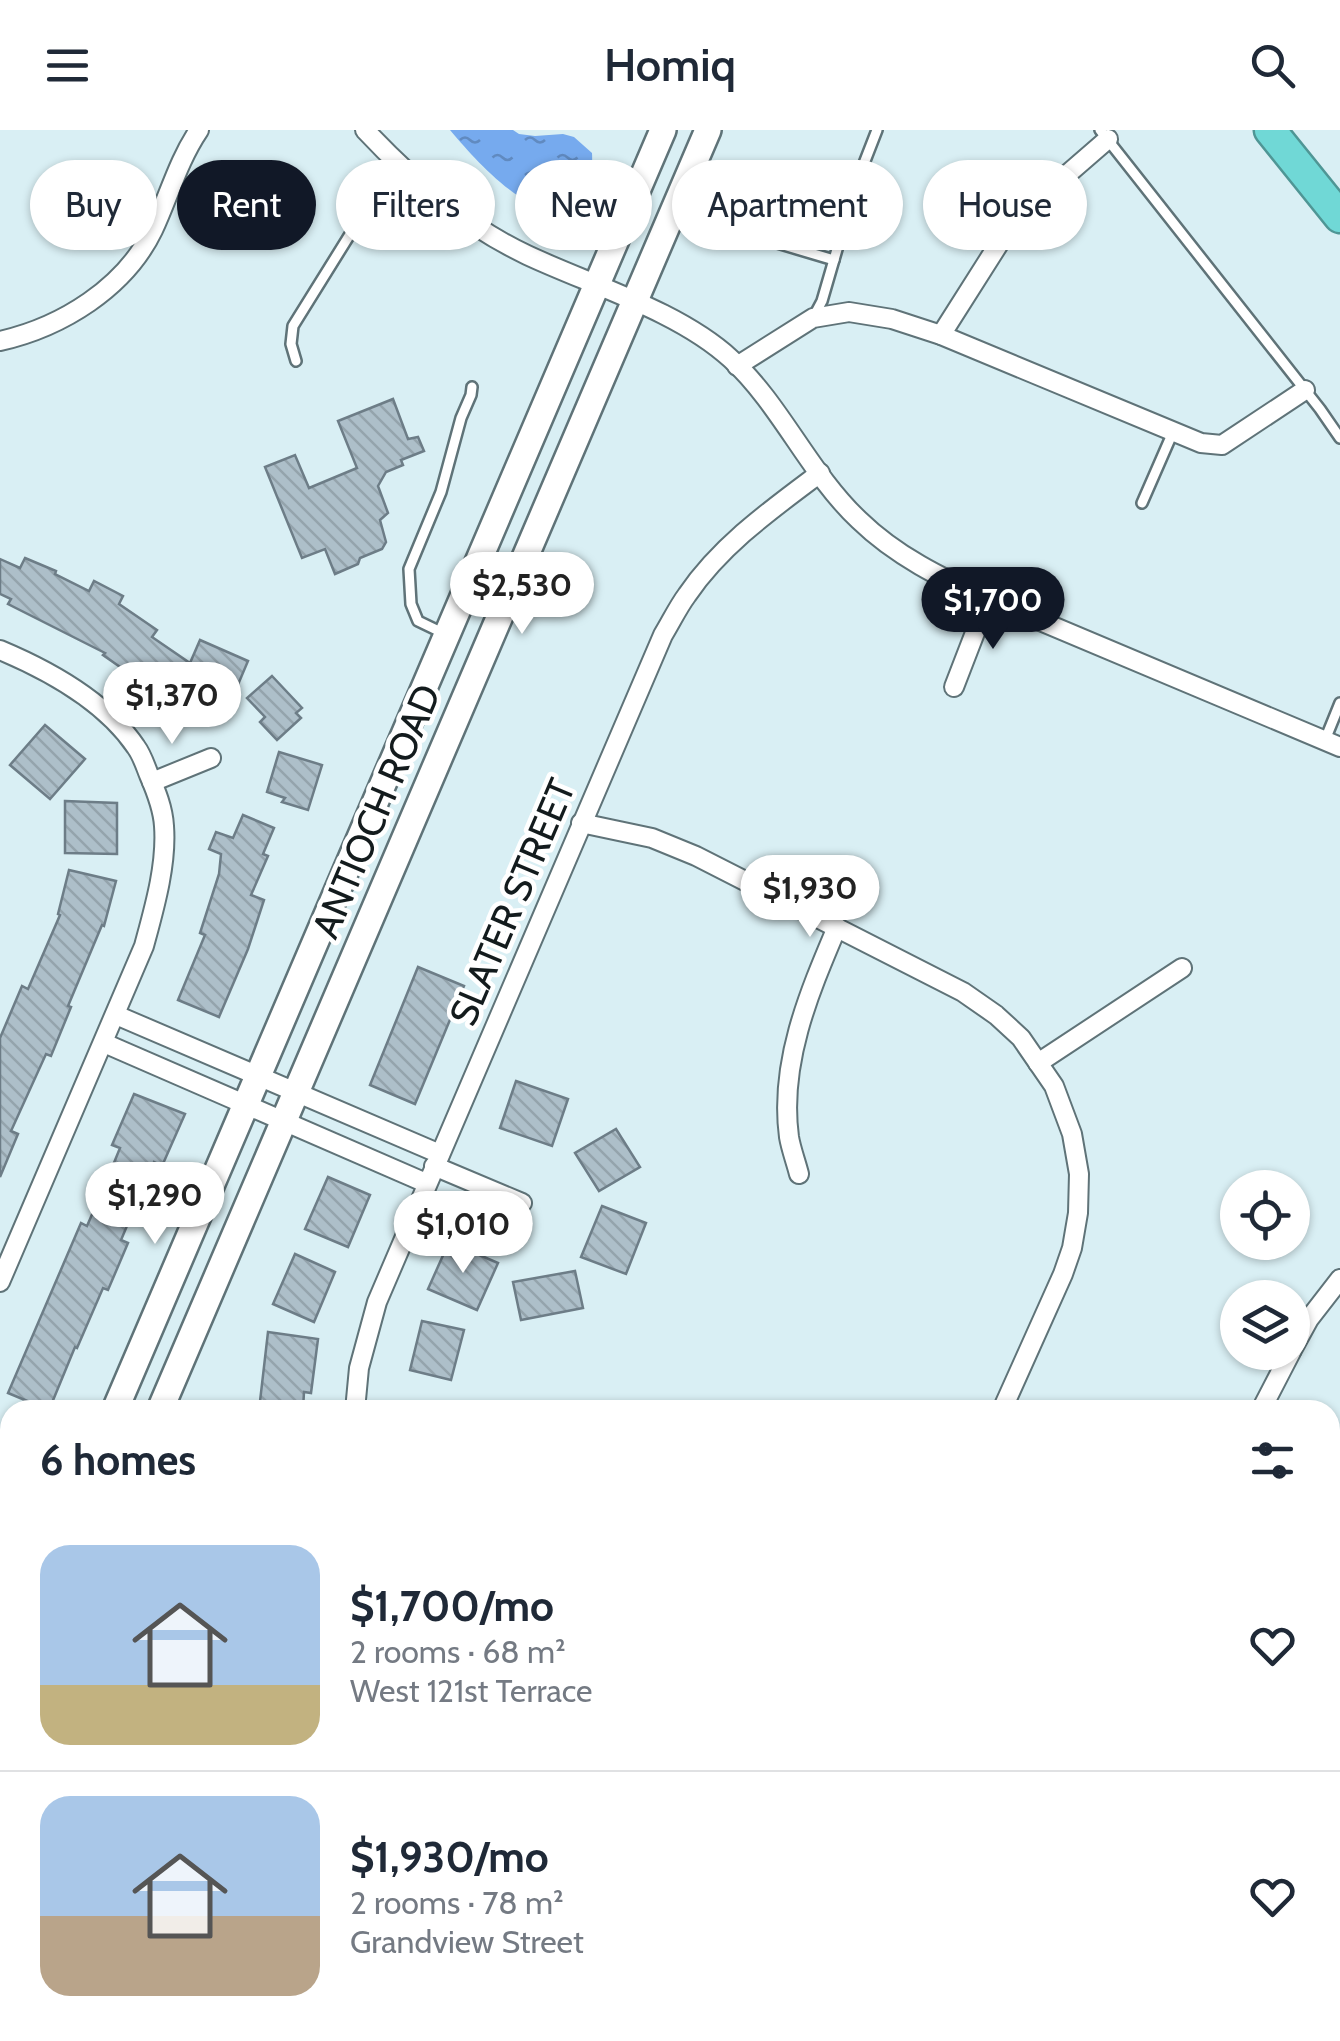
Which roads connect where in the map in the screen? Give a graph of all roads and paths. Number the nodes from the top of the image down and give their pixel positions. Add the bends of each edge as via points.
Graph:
1 (199, 130) edge
2 (365, 130) edge
3 (662, 130) edge
4 (708, 130) edge
5 (877, 130) edge
6 (1270, 130) edge
7 (1104, 135) edge
8 (392, 160) edge
9 (1340, 217) edge
10 (495, 238) edge
11 (340, 250) edge
12 (800, 250) edge
13 (834, 260) junction
14 (597, 286) junction
15 (636, 303) junction
16 (812, 318) junction
17 (941, 335) junction
18 (0, 341) edge
19 (296, 361) dead end
20 (738, 366) junction
21 (472, 387) dead end
22 (1305, 390) junction
23 (1173, 432) junction
24 (1340, 438) edge
25 (820, 473) junction
26 (1142, 502) dead end
27 (988, 599) junction
28 (447, 636) junction
29 (0, 650) edge
30 (954, 688) dead end
31 (1340, 703) edge
32 (1332, 744) edge
33 (211, 758) dead end
34 (152, 782) junction
35 (581, 823) junction
36 (837, 927) junction
37 (1182, 968) dead end
38 (116, 1014) junction
39 (104, 1043) junction
40 (1038, 1063) junction
41 (259, 1076) junction
42 (296, 1092) junction
43 (246, 1105) junction
44 (284, 1121) junction
45 (433, 1168) junction
46 (799, 1174) dead end
47 (522, 1203) dead end
48 (1340, 1278) edge
49 (0, 1282) edge
50 (1310, 1319) edge
51 (1282, 1370) edge
52 (119, 1400) edge
53 (164, 1400) edge
54 (356, 1400) edge
55 (1006, 1400) edge
56 (1266, 1400) edge

1 - 18 street via 134,262 61,320
2 - 8 street
3 - 14 main road, ANTIOCH ROAD
4 - 15 main road, ANTIOCH ROAD
5 - 13 lane
6 - 9 highway
7 - 17 street via 1000,242
7 - 22 lane
10 - 14 street
11 - 19 lane via 293,326
12 - 13 lane
13 - 16 lane
14 - 15 street
14 - 28 main road, ANTIOCH ROAD
15 - 20 street via 682,324
15 - 42 main road, ANTIOCH ROAD
16 - 17 street via 849,312
16 - 20 street
17 - 23 street
20 - 25 street
21 - 28 lane via 409,569 418,620
22 - 23 street via 1222,445
22 - 24 lane
23 - 26 lane
25 - 27 street via 858,519 909,560
25 - 35 street, SLATER STREET via 744,533 688,593
27 - 30 street
27 - 32 street
28 - 41 main road, ANTIOCH ROAD
29 - 34 street via 100,708 138,748
31 - 32 lane
33 - 34 street
34 - 38 street via 164,830 158,896
35 - 36 street via 652,838
35 - 45 street, SLATER STREET
36 - 40 street via 964,992 1020,1038
36 - 46 street via 791,1064 788,1117
37 - 40 street
38 - 39 street
38 - 41 street
39 - 43 street
39 - 49 street
40 - 55 street via 1072,1134 1078,1213 1063,1274
41 - 42 street
41 - 43 main road, ANTIOCH ROAD
42 - 44 main road, ANTIOCH ROAD
42 - 45 street
43 - 44 street
43 - 52 main road, ANTIOCH ROAD
44 - 45 street
44 - 53 main road, ANTIOCH ROAD
45 - 47 street
45 - 54 street, SLATER STREET via 372,1316
48 - 50 street
51 - 56 street

